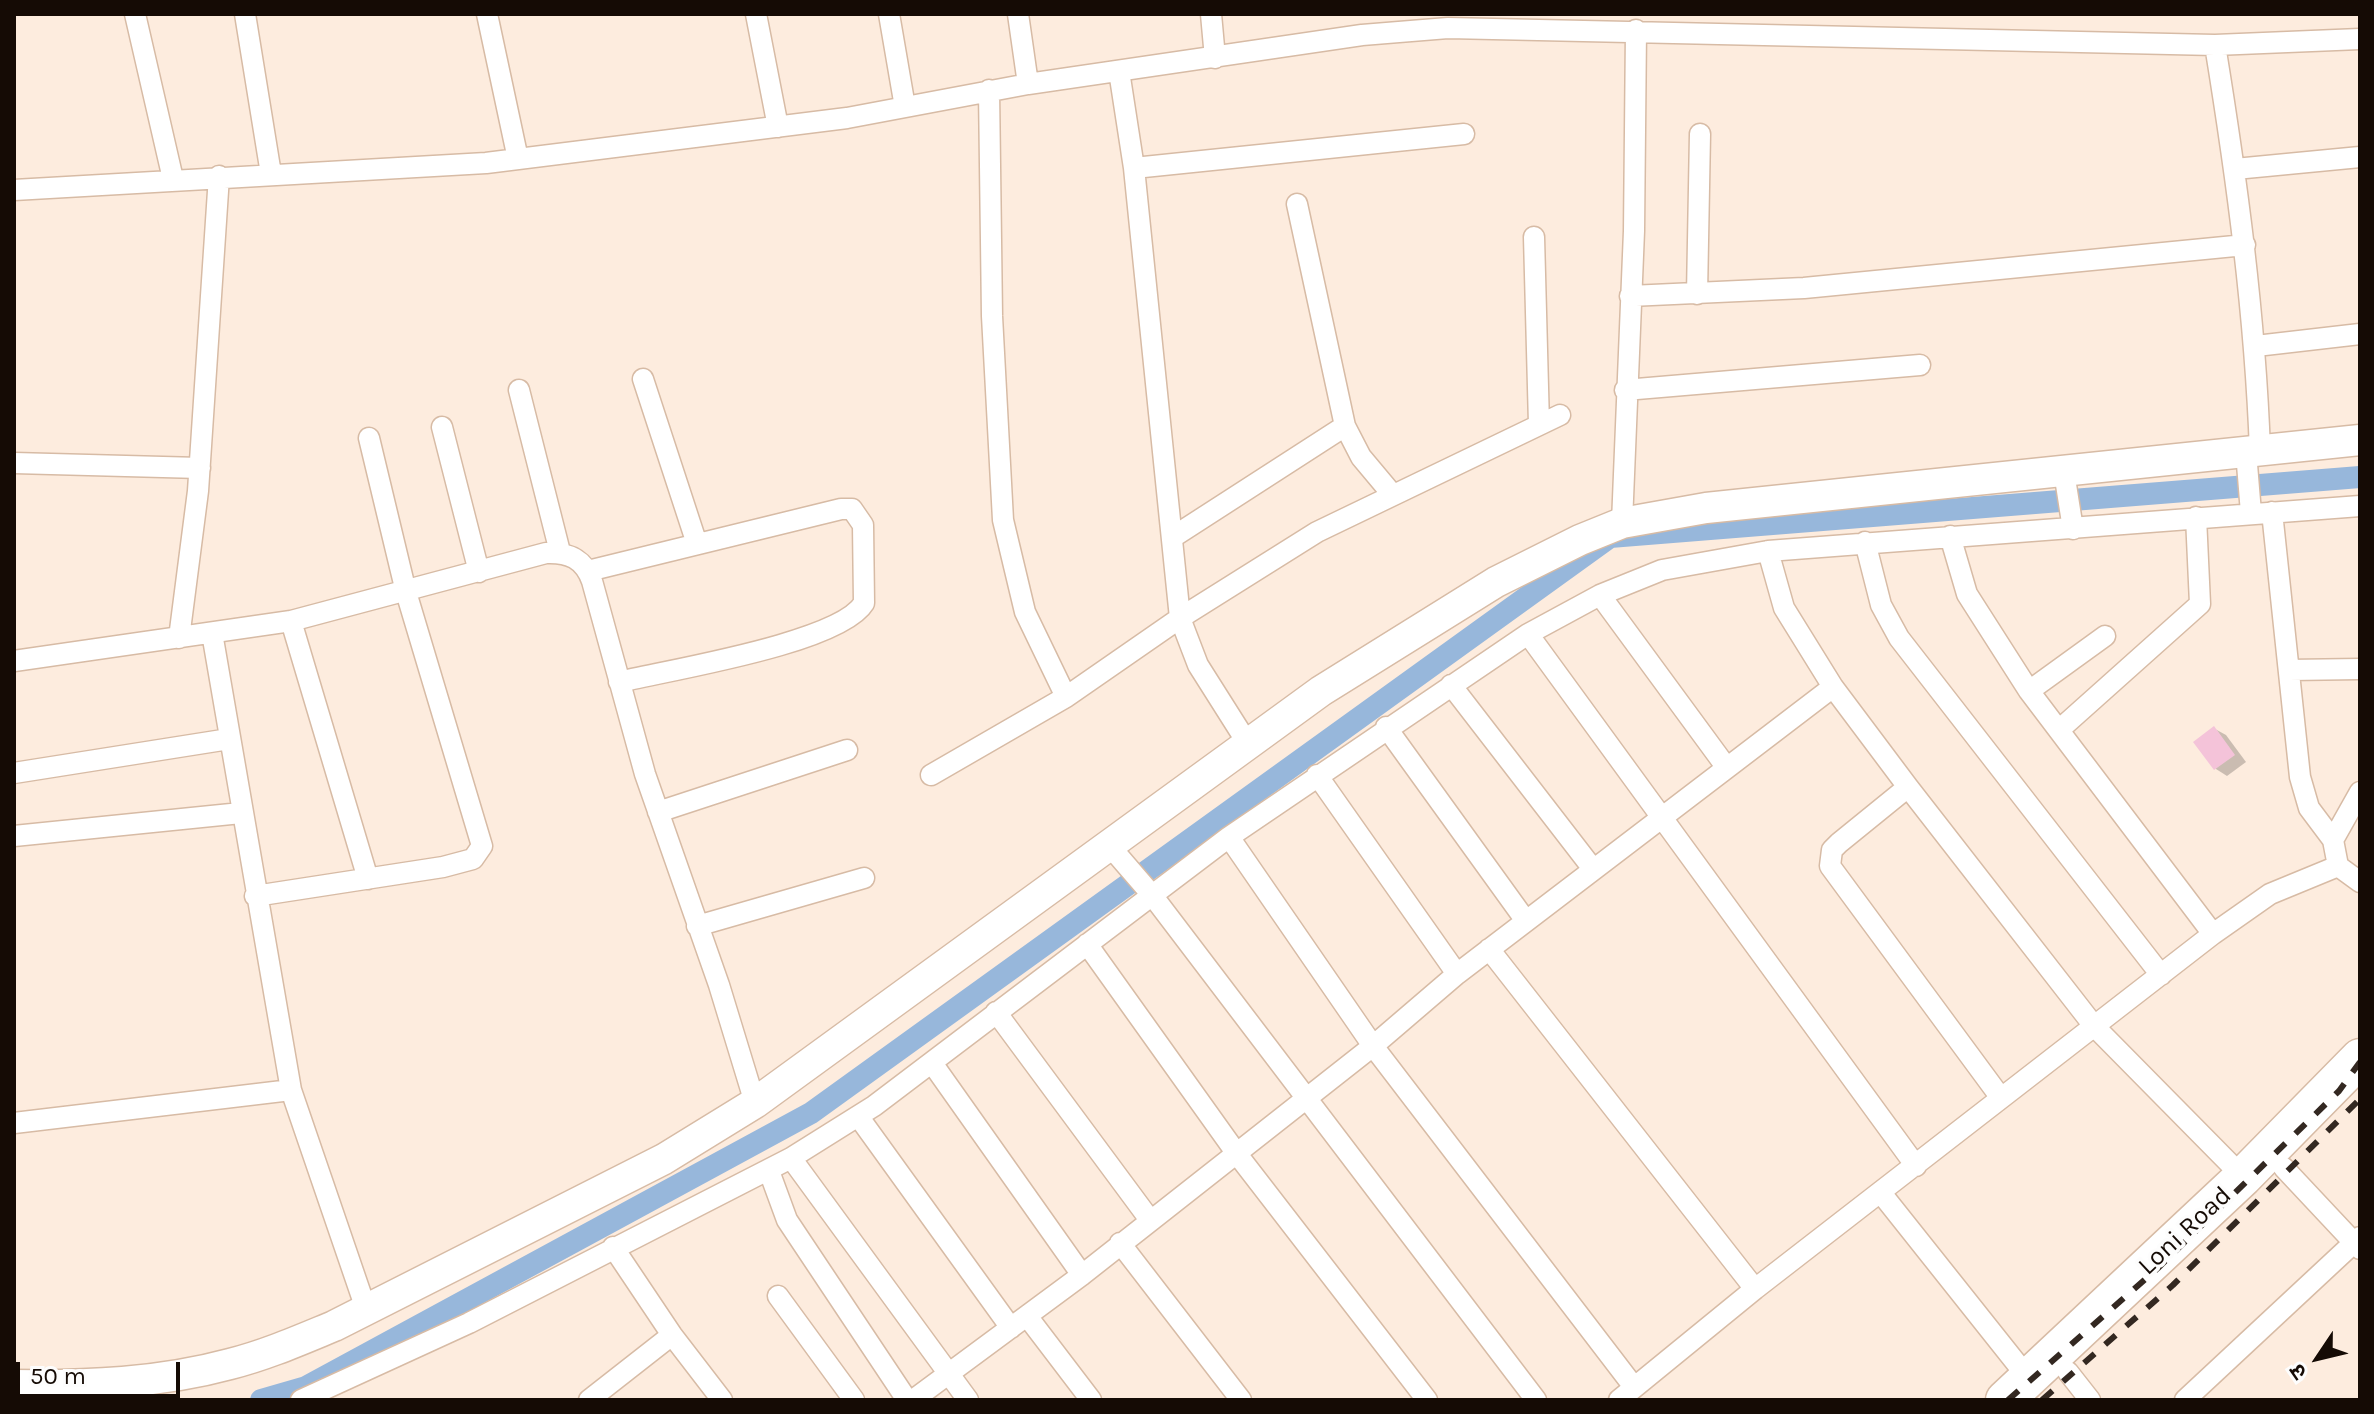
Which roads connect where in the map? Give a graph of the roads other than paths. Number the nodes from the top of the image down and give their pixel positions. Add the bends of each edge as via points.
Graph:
1 (135, 14) edge
2 (245, 14) edge
3 (487, 14) edge
4 (756, 14) edge
5 (889, 14) edge
6 (1018, 14) edge
7 (1211, 14) edge
8 (1636, 30) junction
9 (2360, 39) edge
10 (2215, 45) junction
11 (1215, 58) junction
12 (1119, 71) junction
13 (1028, 84) junction
14 (989, 90) junction
15 (905, 107) junction
16 (778, 127) junction
17 (1464, 134) dead end
18 (1700, 134) dead end
19 (2360, 157) edge
20 (518, 159) junction
21 (1134, 168) junction
22 (2235, 169) junction
23 (271, 174) junction
24 (219, 176) junction
25 (173, 179) junction
26 (14, 190) edge
27 (1297, 204) dead end
28 (1534, 237) dead end
29 (2245, 245) junction
30 (1697, 294) junction
31 (1630, 296) junction
32 (2360, 334) edge
33 (2256, 346) junction
34 (1920, 365) dead end
35 (643, 379) dead end
36 (519, 390) dead end
37 (1625, 390) junction
38 (1560, 415) dead end
39 (1539, 425) junction
40 (1345, 426) junction
41 (442, 427) dead end
42 (369, 438) dead end
43 (2360, 440) edge
44 (14, 463) edge
45 (200, 468) junction
46 (2251, 478) junction
47 (1392, 494) junction
48 (2069, 501) junction
49 (2360, 506) edge
50 (2272, 512) junction
51 (2196, 517) junction
52 (1622, 523) junction
53 (1950, 536) junction
54 (1173, 537) junction
55 (1865, 542) junction
56 (697, 544) junction
57 (1768, 551) junction
58 (560, 552) junction
59 (588, 571) junction
60 (479, 572) junction
61 (406, 592) junction
62 (1600, 595) junction
63 (1180, 618) junction
64 (291, 621) junction
65 (212, 633) junction
66 (1528, 634) junction
67 (2105, 636) dead end
68 (179, 638) junction
69 (14, 661) edge
70 (2360, 669) edge
71 (2289, 670) junction
72 (619, 682) junction
73 (1451, 685) junction
74 (1833, 687) junction
75 (2029, 691) junction
76 (1066, 697) junction
77 (1386, 727) junction
78 (2059, 730) junction
79 (229, 739) junction
80 (1248, 744) junction
81 (847, 750) dead end
82 (1727, 768) junction
83 (14, 773) edge
84 (931, 775) dead end
85 (1317, 775) junction
86 (1908, 787) junction
87 (2360, 792) edge
88 (658, 812) junction
89 (241, 813) junction
90 (1660, 818) junction
91 (14, 836) edge
92 (1229, 837) junction
93 (2333, 840) junction
94 (1114, 852) junction
95 (2338, 866) junction
96 (1593, 869) junction
97 (864, 878) dead end
98 (368, 879) junction
99 (2360, 881) edge
100 (1145, 887) junction
101 (255, 896) junction
102 (1526, 921) junction
103 (697, 926) junction
104 (2213, 934) junction
105 (1087, 944) junction
106 (1489, 949) junction
107 (1457, 974) junction
108 (2161, 975) junction
109 (996, 1012) junction
110 (2094, 1026) junction
111 (1373, 1046) junction
112 (2360, 1058) edge
113 (932, 1063) junction
114 (291, 1090) junction
115 (2360, 1092) edge
116 (2001, 1098) junction
117 (1306, 1099) junction
118 (755, 1103) junction
119 (858, 1116) junction
120 (14, 1123) edge
121 (1237, 1154) junction
122 (791, 1158) junction
123 (1916, 1166) junction
124 (2284, 1168) junction
125 (769, 1171) junction
126 (2243, 1177) junction
127 (1881, 1193) junction
128 (1150, 1220) junction
129 (1120, 1243) junction
130 (2358, 1243) edge
131 (613, 1247) junction
132 (1082, 1275) junction
133 (1755, 1289) junction
134 (778, 1296) dead end
135 (366, 1309) junction
136 (1019, 1322) junction
137 (672, 1335) junction
138 (947, 1373) junction
139 (14, 1385) edge
140 (2079, 1386) edge
141 (2024, 1393) edge
142 (1626, 1394) edge
143 (301, 1400) edge
144 (589, 1400) edge
145 (722, 1400) edge
146 (854, 1400) edge
147 (907, 1400) edge
148 (913, 1400) edge
149 (968, 1400) edge
150 (1091, 1400) edge
151 (1241, 1400) edge
152 (1427, 1400) edge
153 (1536, 1400) edge
154 (2185, 1400) edge

1 - 25 street
2 - 23 street
3 - 20 street
4 - 16 street
5 - 15 street
6 - 13 street
7 - 11 street
8 - 10 street
8 - 11 street via 1448,28 1362,35
8 - 31 street
9 - 10 street
10 - 22 street
11 - 12 street
12 - 13 street
12 - 21 street
13 - 14 street
14 - 15 street
14 - 76 street via 992,316 1003,520 1025,612
15 - 16 street
16 - 20 street
17 - 21 street
18 - 30 street
19 - 22 street
20 - 23 street
21 - 54 street
22 - 29 street
23 - 24 street
24 - 25 street
24 - 45 street
25 - 26 street
27 - 40 street
28 - 39 street
29 - 30 street
29 - 33 street
30 - 31 street
31 - 37 street
32 - 33 street
33 - 46 street
34 - 37 street
35 - 56 street
36 - 58 street
37 - 52 street
38 - 39 street
39 - 47 street
40 - 47 street via 1361,457
40 - 54 street
41 - 60 street
42 - 61 street
43 - 46 street
44 - 45 street
45 - 68 street
46 - 48 street
46 - 50 street
46 - 51 street
47 - 63 street via 1317,532
48 - 51 street
48 - 52 street via 1706,508
48 - 53 street
49 - 50 street
50 - 71 street
51 - 78 street via 2200,604
52 - 80 street via 1496,582 1321,691
53 - 55 street
53 - 75 street via 1967,594
54 - 63 street
55 - 57 street
55 - 108 street via 1881,605 1899,638
56 - 59 street
56 - 72 street via 852,509 863,525 864,603 853,617 785,644
57 - 62 street via 1662,570
57 - 74 street via 1784,608
58 - 59 street via 580,560
58 - 60 street
59 - 72 street
60 - 61 street
61 - 64 street
61 - 98 street via 482,846 468,861
62 - 66 street
62 - 82 street
63 - 76 street
63 - 80 street via 1198,665
64 - 65 street
64 - 98 street
65 - 68 street
65 - 79 street
66 - 73 street
66 - 90 street
67 - 75 street
68 - 69 street
70 - 71 street
71 - 93 street via 2303,792
72 - 88 street
73 - 77 street
73 - 96 street
74 - 82 street
74 - 86 street
75 - 78 street
76 - 84 street
77 - 85 street
77 - 102 street
78 - 104 street
79 - 83 street
79 - 89 street
80 - 94 street
81 - 88 street
82 - 90 street
85 - 92 street
85 - 107 street
86 - 110 street
86 - 116 street via 1839,843 1830,866
87 - 93 street
88 - 103 street
89 - 91 street
89 - 101 street
90 - 96 street
90 - 123 street
92 - 100 street
92 - 111 street
93 - 95 street
94 - 100 street
94 - 118 street
95 - 99 street
95 - 104 street via 2270,894
96 - 102 street
97 - 103 street
98 - 101 street
100 - 105 street
100 - 117 street
101 - 114 street
102 - 106 street
103 - 118 street
104 - 108 street
105 - 109 street
105 - 121 street
106 - 107 street
106 - 133 street
107 - 111 street
108 - 110 street
109 - 113 street
109 - 128 street
110 - 116 street
110 - 126 street
111 - 117 street
111 - 142 street
112 - 126 highway, Loni Road
113 - 119 street
113 - 132 street
114 - 120 street
114 - 135 street
115 - 124 highway, Loni Road
116 - 123 street
117 - 121 street
117 - 153 street
118 - 135 street via 664,1159
119 - 122 street
119 - 136 street
121 - 128 street
121 - 152 street
122 - 125 street
122 - 138 street
123 - 127 street
124 - 130 street
124 - 140 highway, Loni Road
125 - 131 street
125 - 147 street via 787,1220
126 - 141 highway, Loni Road
127 - 133 street
127 - 141 street
128 - 129 street
129 - 132 street
129 - 151 street
130 - 154 street
131 - 137 street
131 - 143 street via 469,1323
132 - 136 street
133 - 142 street
134 - 146 street
135 - 139 street via 229,1365 161,1378
136 - 138 street
136 - 150 street
137 - 144 street
137 - 145 street
138 - 148 street
138 - 149 street
140 - 141 highway, Loni Road

